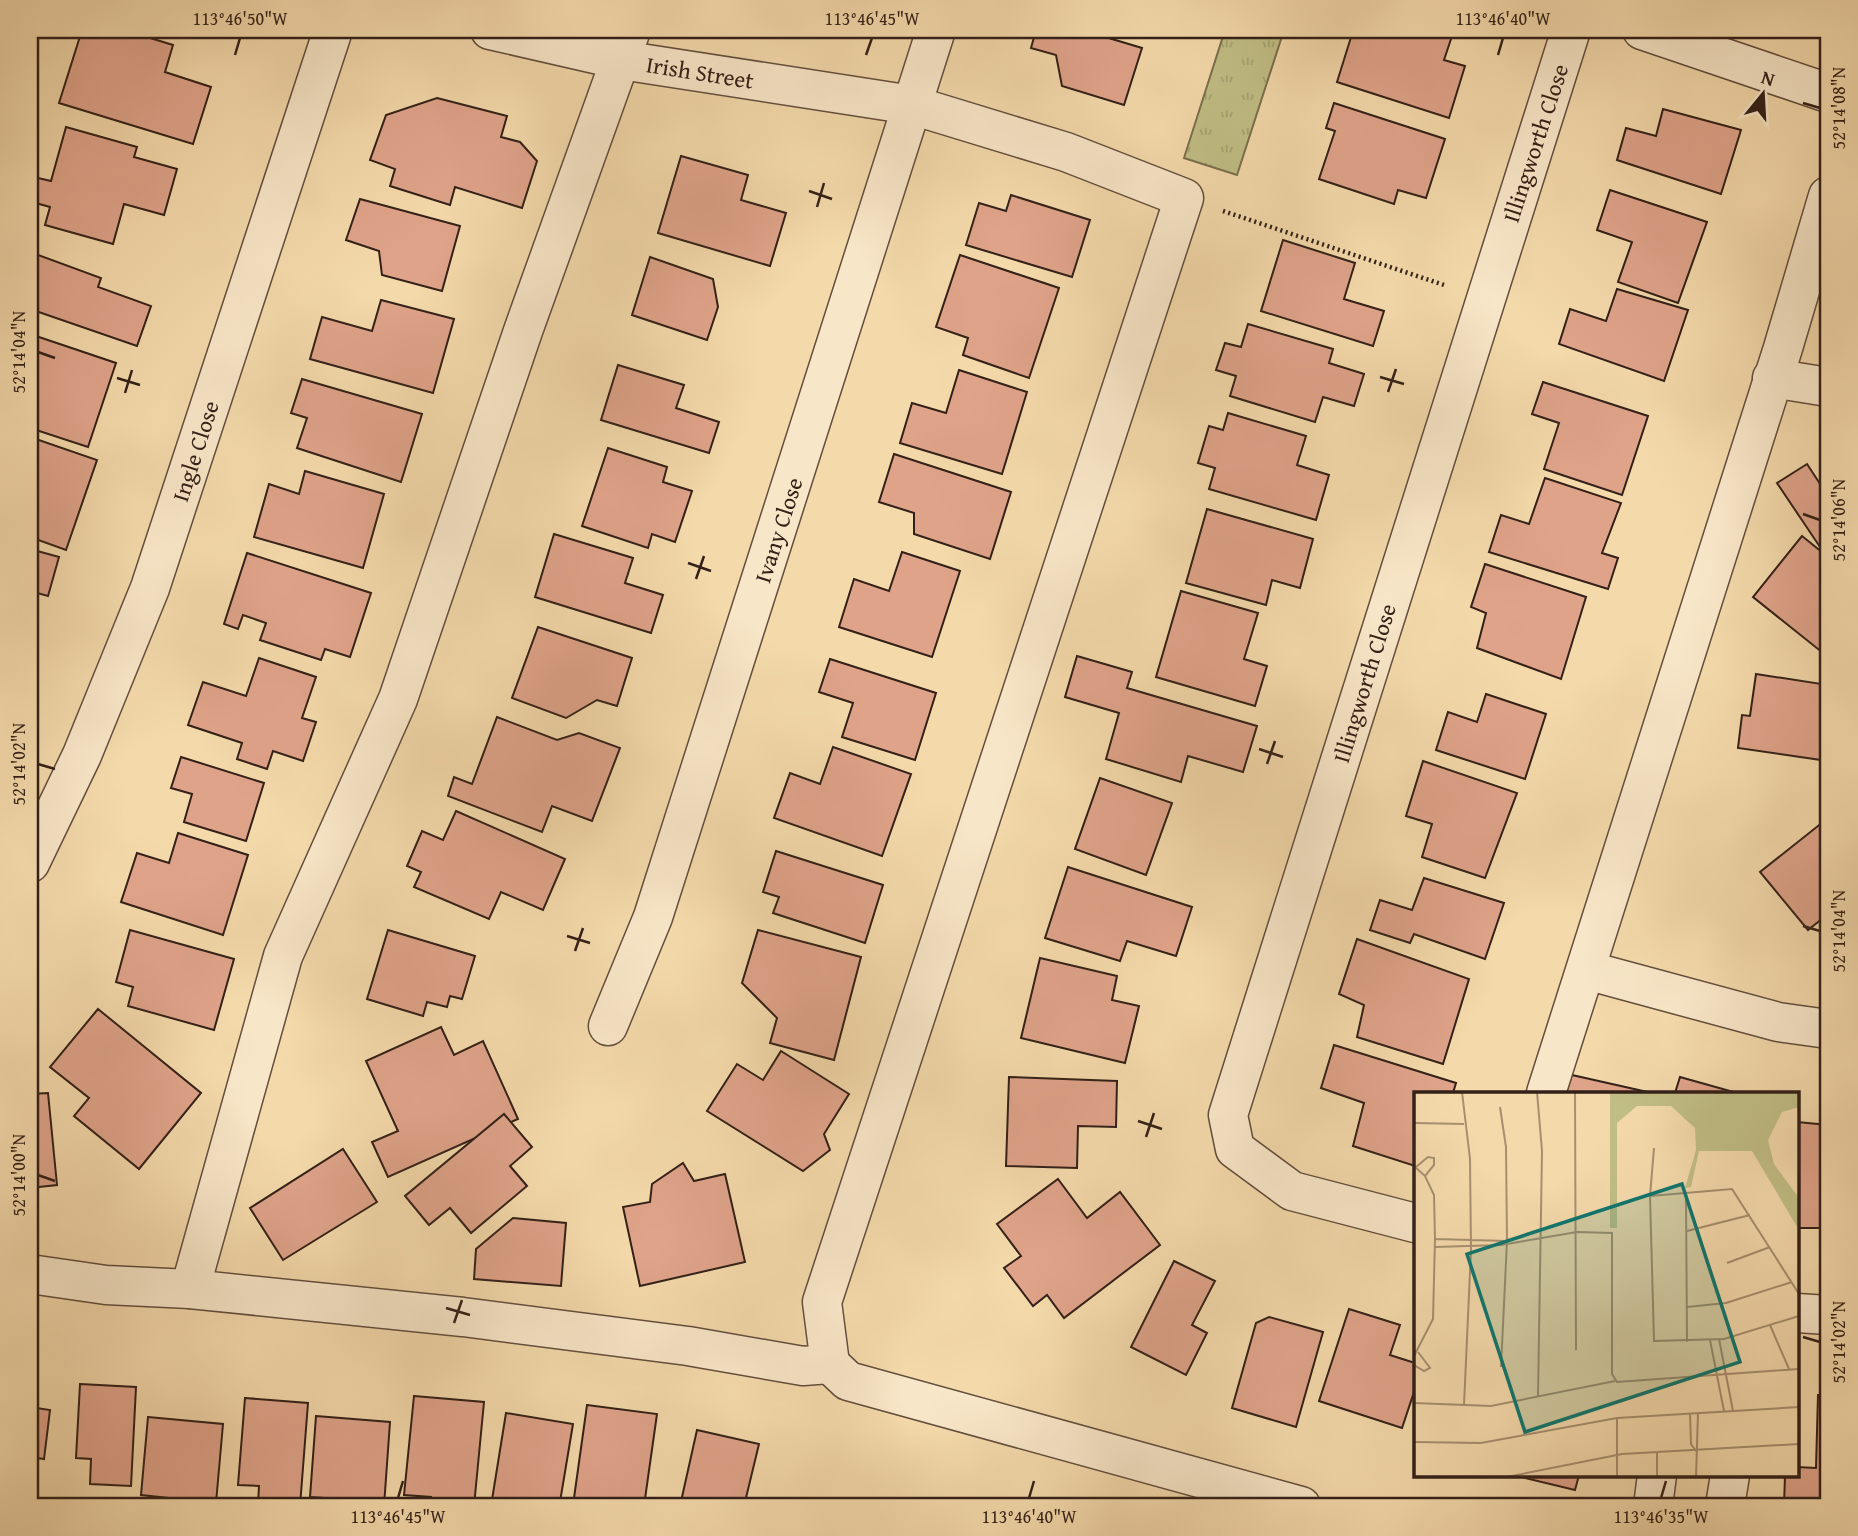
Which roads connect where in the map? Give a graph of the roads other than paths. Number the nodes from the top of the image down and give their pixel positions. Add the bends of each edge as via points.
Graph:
1 (333, 30) edge
2 (490, 30) edge
3 (936, 30) edge
4 (1571, 30) edge
5 (1642, 30) edge
6 (626, 45) edge
7 (1828, 93) edge
8 (912, 106) junction
9 (1828, 196) edge
10 (1772, 378) junction
11 (1828, 387) edge
12 (30, 863) edge
13 (1586, 970) junction
14 (608, 1026) dead end
15 (1828, 1029) edge
16 (1546, 1092) edge
17 (1414, 1223) edge
18 (30, 1274) edge
19 (190, 1289) junction
20 (1798, 1313) edge
21 (1828, 1315) edge
22 (830, 1364) junction
23 (1657, 1476) edge
24 (1730, 1476) edge
25 (1301, 1506) edge
26 (1653, 1506) edge
27 (1725, 1506) edge

1 - 12 street, Ingle Close via 149,588 82,755
2 - 6 street, Irish Street
3 - 8 street, Ivany Close
4 - 17 street, Illingworth Close via 1228,1115 1236,1149 1292,1191
5 - 7 street
6 - 8 street, Irish Street
6 - 19 street via 398,699 283,957
8 - 14 street, Ivany Close via 653,917
8 - 22 street, Irish Street via 1066,152 1184,198 822,1302
9 - 10 street
10 - 11 street
10 - 13 street
13 - 15 street via 1779,1023
13 - 16 street
18 - 19 street via 106,1285
19 - 22 street via 463,1317 803,1366
20 - 21 street
22 - 25 street via 848,1381
23 - 26 street
24 - 27 street

